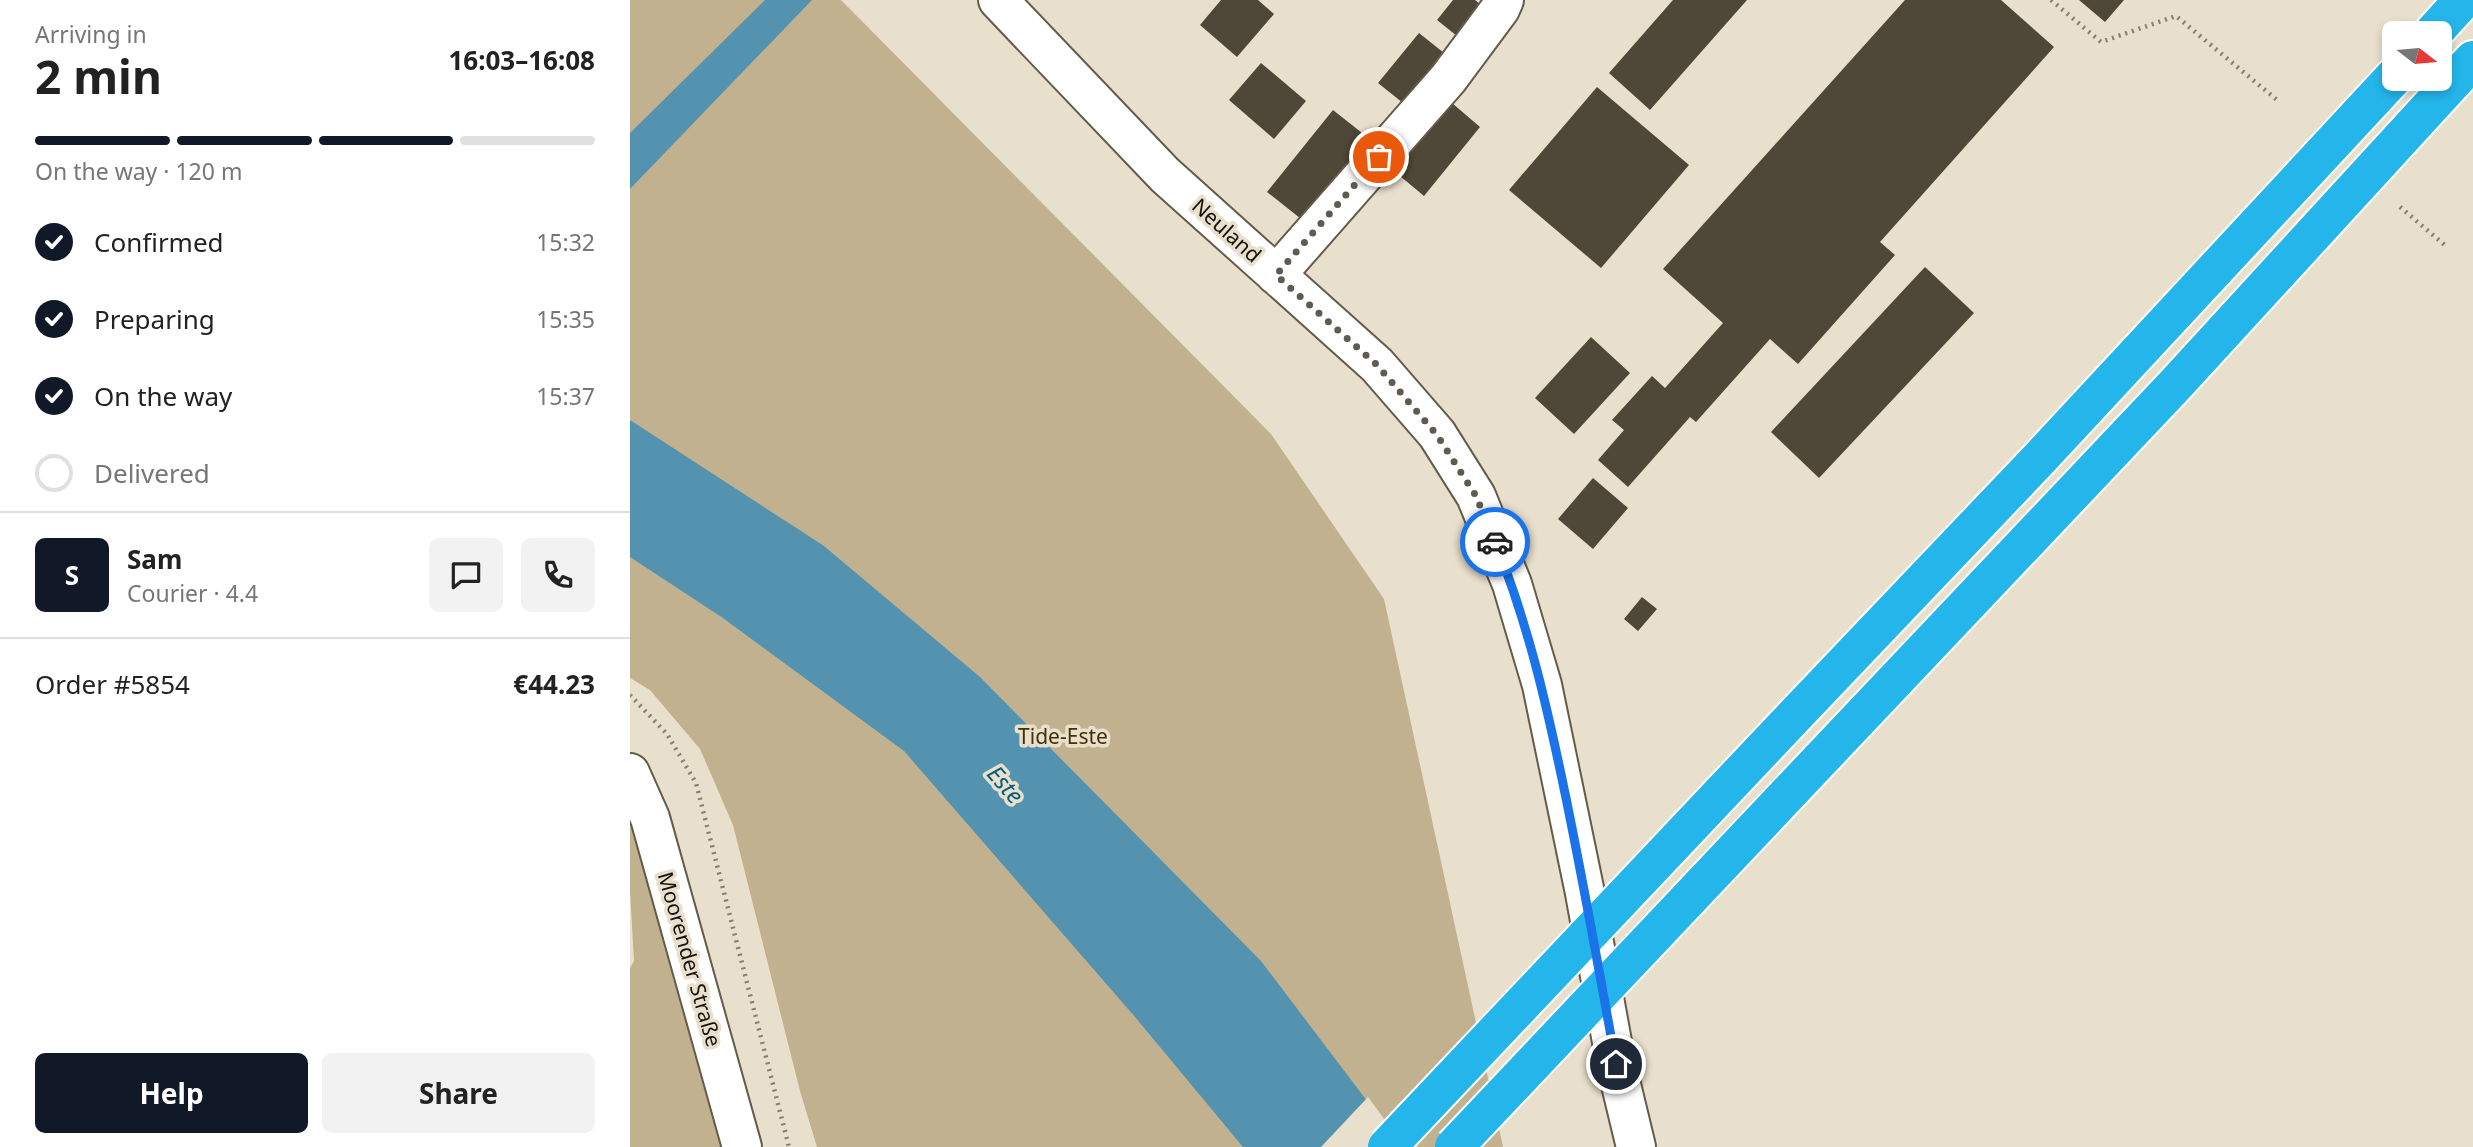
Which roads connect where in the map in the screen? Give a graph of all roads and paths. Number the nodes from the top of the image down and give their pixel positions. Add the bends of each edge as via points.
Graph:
1 (998, 0) edge
2 (1504, 0) edge
3 (2051, 0) edge
4 (2463, 0) edge
5 (2444, 21) edge
6 (2473, 60) edge
7 (2382, 90) edge
8 (2277, 100) dead end
9 (2400, 207) dead end
10 (2447, 247) dead end
11 (1276, 275) junction
12 (630, 695) edge
13 (630, 773) edge
14 (742, 1147) edge
15 (789, 1147) edge
16 (1387, 1147) edge
17 (1454, 1147) edge
18 (1636, 1147) edge

1 - 11 street, Neuland via 1165,174
2 - 11 street via 1448,79
3 - 8 path via 2101,42 2176,16
4 - 5 highway
6 - 17 highway, bridge via 2175,385
7 - 16 highway, bridge
9 - 10 path
11 - 18 street, Neuland via 1377,365 1437,435 1476,496 1512,584 1542,685
12 - 15 path via 667,734 696,783
13 - 14 street, Moorender Straße via 650,818

